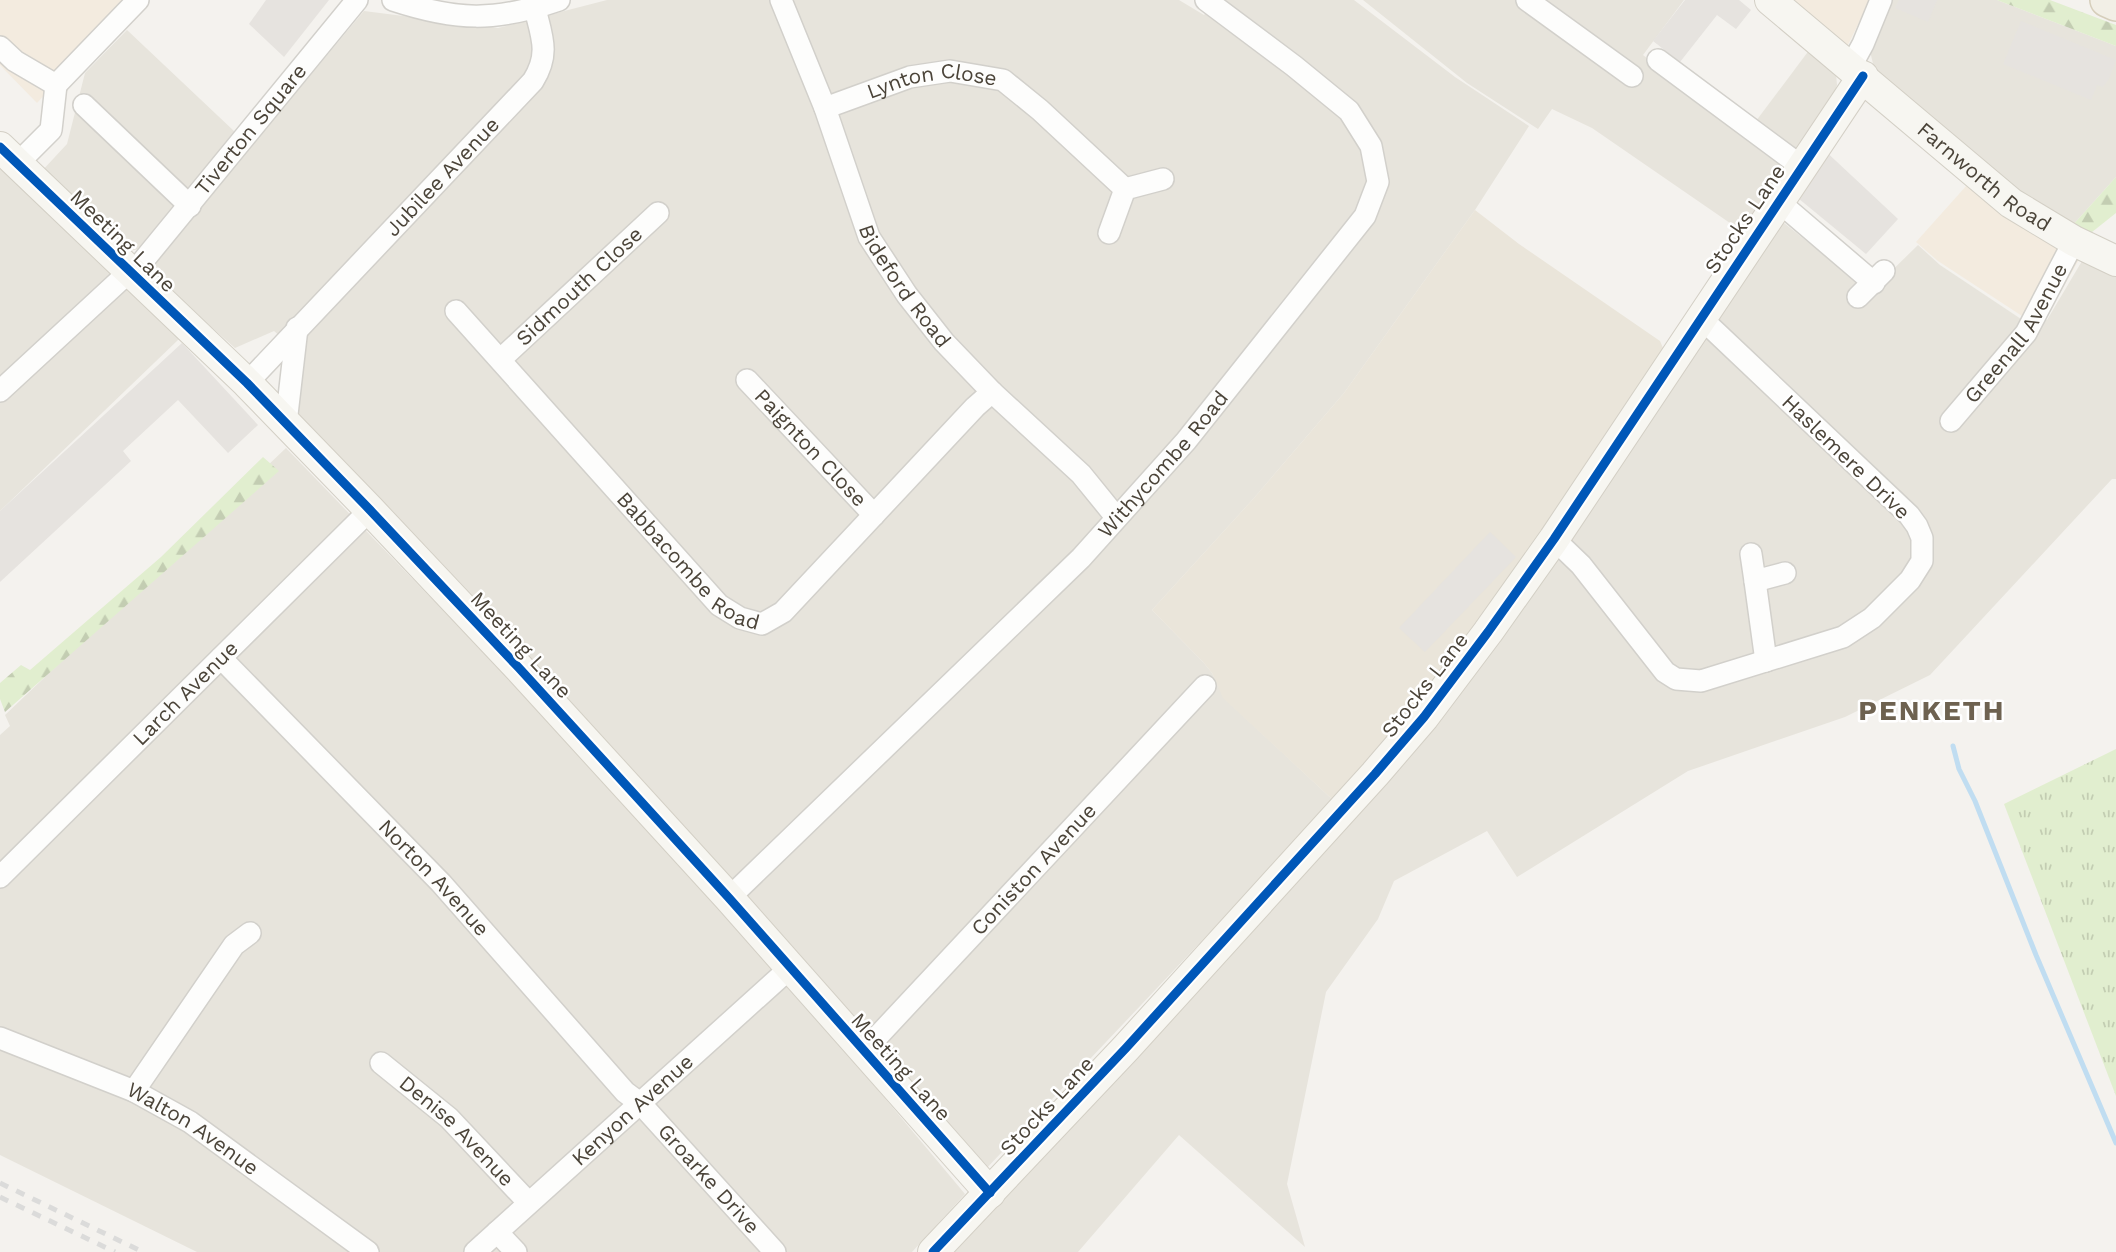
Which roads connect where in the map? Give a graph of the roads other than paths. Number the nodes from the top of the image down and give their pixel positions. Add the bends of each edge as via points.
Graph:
1 (358, 0) edge
2 (393, 0) edge
3 (559, 0) edge
4 (781, 0) edge
5 (1206, 0) edge
6 (1527, 0) edge
7 (1770, 0) edge
8 (1881, 0) edge
9 (2107, 0) edge
10 (2116, 4) edge
11 (141, 6) edge
12 (535, 9) junction
13 (0, 47) edge
14 (1658, 60) dead end
15 (1857, 71) junction
16 (1632, 76) dead end
17 (56, 85) junction
18 (84, 105) dead end
19 (825, 108) junction
20 (9, 156) edge
21 (1802, 167) junction
22 (1163, 179) dead end
23 (1125, 189) junction
24 (1778, 201) junction
25 (190, 206) junction
26 (658, 213) dead end
27 (1109, 233) dead end
28 (2074, 241) junction
29 (2116, 261) edge
30 (136, 266) junction
31 (1872, 284) dead end
32 (456, 312) dead end
33 (1701, 317) junction
34 (298, 328) junction
35 (501, 359) junction
36 (747, 380) dead end
37 (247, 383) junction
38 (0, 391) edge
39 (992, 392) junction
40 (1951, 421) dead end
41 (286, 423) junction
42 (370, 510) junction
43 (874, 515) junction
44 (1116, 517) junction
45 (1554, 539) junction
46 (1751, 554) dead end
47 (1784, 573) dead end
48 (1755, 581) junction
49 (221, 658) junction
50 (1766, 661) junction
51 (1205, 686) dead end
52 (0, 877) edge
53 (729, 898) junction
54 (250, 934) dead end
55 (790, 968) junction
56 (0, 1038) edge
57 (863, 1052) junction
58 (382, 1062) dead end
59 (134, 1091) junction
60 (641, 1104) junction
61 (990, 1193) junction
62 (528, 1202) junction
63 (497, 1232) junction
64 (368, 1252) edge
65 (475, 1252) edge
66 (516, 1252) edge
67 (775, 1252) edge
68 (933, 1252) edge

1 - 25 street, Tiverton Square
2 - 12 street via 466,17
3 - 12 street
4 - 19 street, Bideford Road
5 - 44 street, Withycombe Road via 1349,111 1371,146 1378,182 1365,216 1186,441
6 - 16 street
7 - 15 street, Farnworth Road
8 - 15 street
9 - 10 main road
11 - 17 street
12 - 34 street, Jubilee Avenue via 544,46 533,80
13 - 17 street
14 - 21 street
15 - 21 street, Stocks Lane
15 - 28 street, Farnworth Road via 2002,195
17 - 20 street via 51,130
18 - 25 street
19 - 23 street, Lynton Close via 911,77 950,71 1003,79
19 - 39 street, Bideford Road via 869,237 944,342
20 - 30 street, Meeting Lane
21 - 24 street, Stocks Lane
22 - 23 street
23 - 27 street
24 - 31 street
24 - 33 street, Stocks Lane
25 - 30 street, Tiverton Square
26 - 35 street, Sidmouth Close
28 - 29 street, Farnworth Road
28 - 40 street, Greenall Avenue via 2026,332
30 - 37 street, Meeting Lane
30 - 38 street, Tiverton Square
32 - 35 street, Babbacombe Road
33 - 45 street, Stocks Lane
33 - 50 street, Haslemere Drive via 1909,515 1922,538 1917,571 1859,629
34 - 37 street, Jubilee Avenue
34 - 41 street
35 - 43 street, Babbacombe Road via 719,605 740,618 762,624 783,612
36 - 43 street, Paignton Close
37 - 41 street, Meeting Lane
39 - 43 street, Babbacombe Road
39 - 44 street, Bideford Road via 1081,474
41 - 42 street, Meeting Lane
42 - 49 street, Larch Avenue
42 - 53 street, Meeting Lane
44 - 53 street, Withycombe Road via 1081,558
45 - 50 street, Haslemere Drive via 1581,565 1656,662 1675,678 1701,681
45 - 61 street, Stocks Lane via 1405,741
46 - 48 street
47 - 48 street
48 - 50 street
49 - 52 street, Larch Avenue
49 - 60 street, Norton Avenue via 441,883 625,1092
51 - 57 street, Coniston Avenue
53 - 55 street, Meeting Lane
54 - 59 street via 234,945
55 - 57 street, Meeting Lane
55 - 60 street, Kenyon Avenue
56 - 59 street, Walton Avenue
57 - 61 street, Meeting Lane
58 - 62 street, Denise Avenue via 449,1118
59 - 64 street, Walton Avenue via 190,1122
60 - 62 street, Kenyon Avenue
60 - 67 street, Groarke Drive
61 - 68 street, Stocks Lane
62 - 63 street, Kenyon Avenue
63 - 65 street, Kenyon Avenue
63 - 66 street

